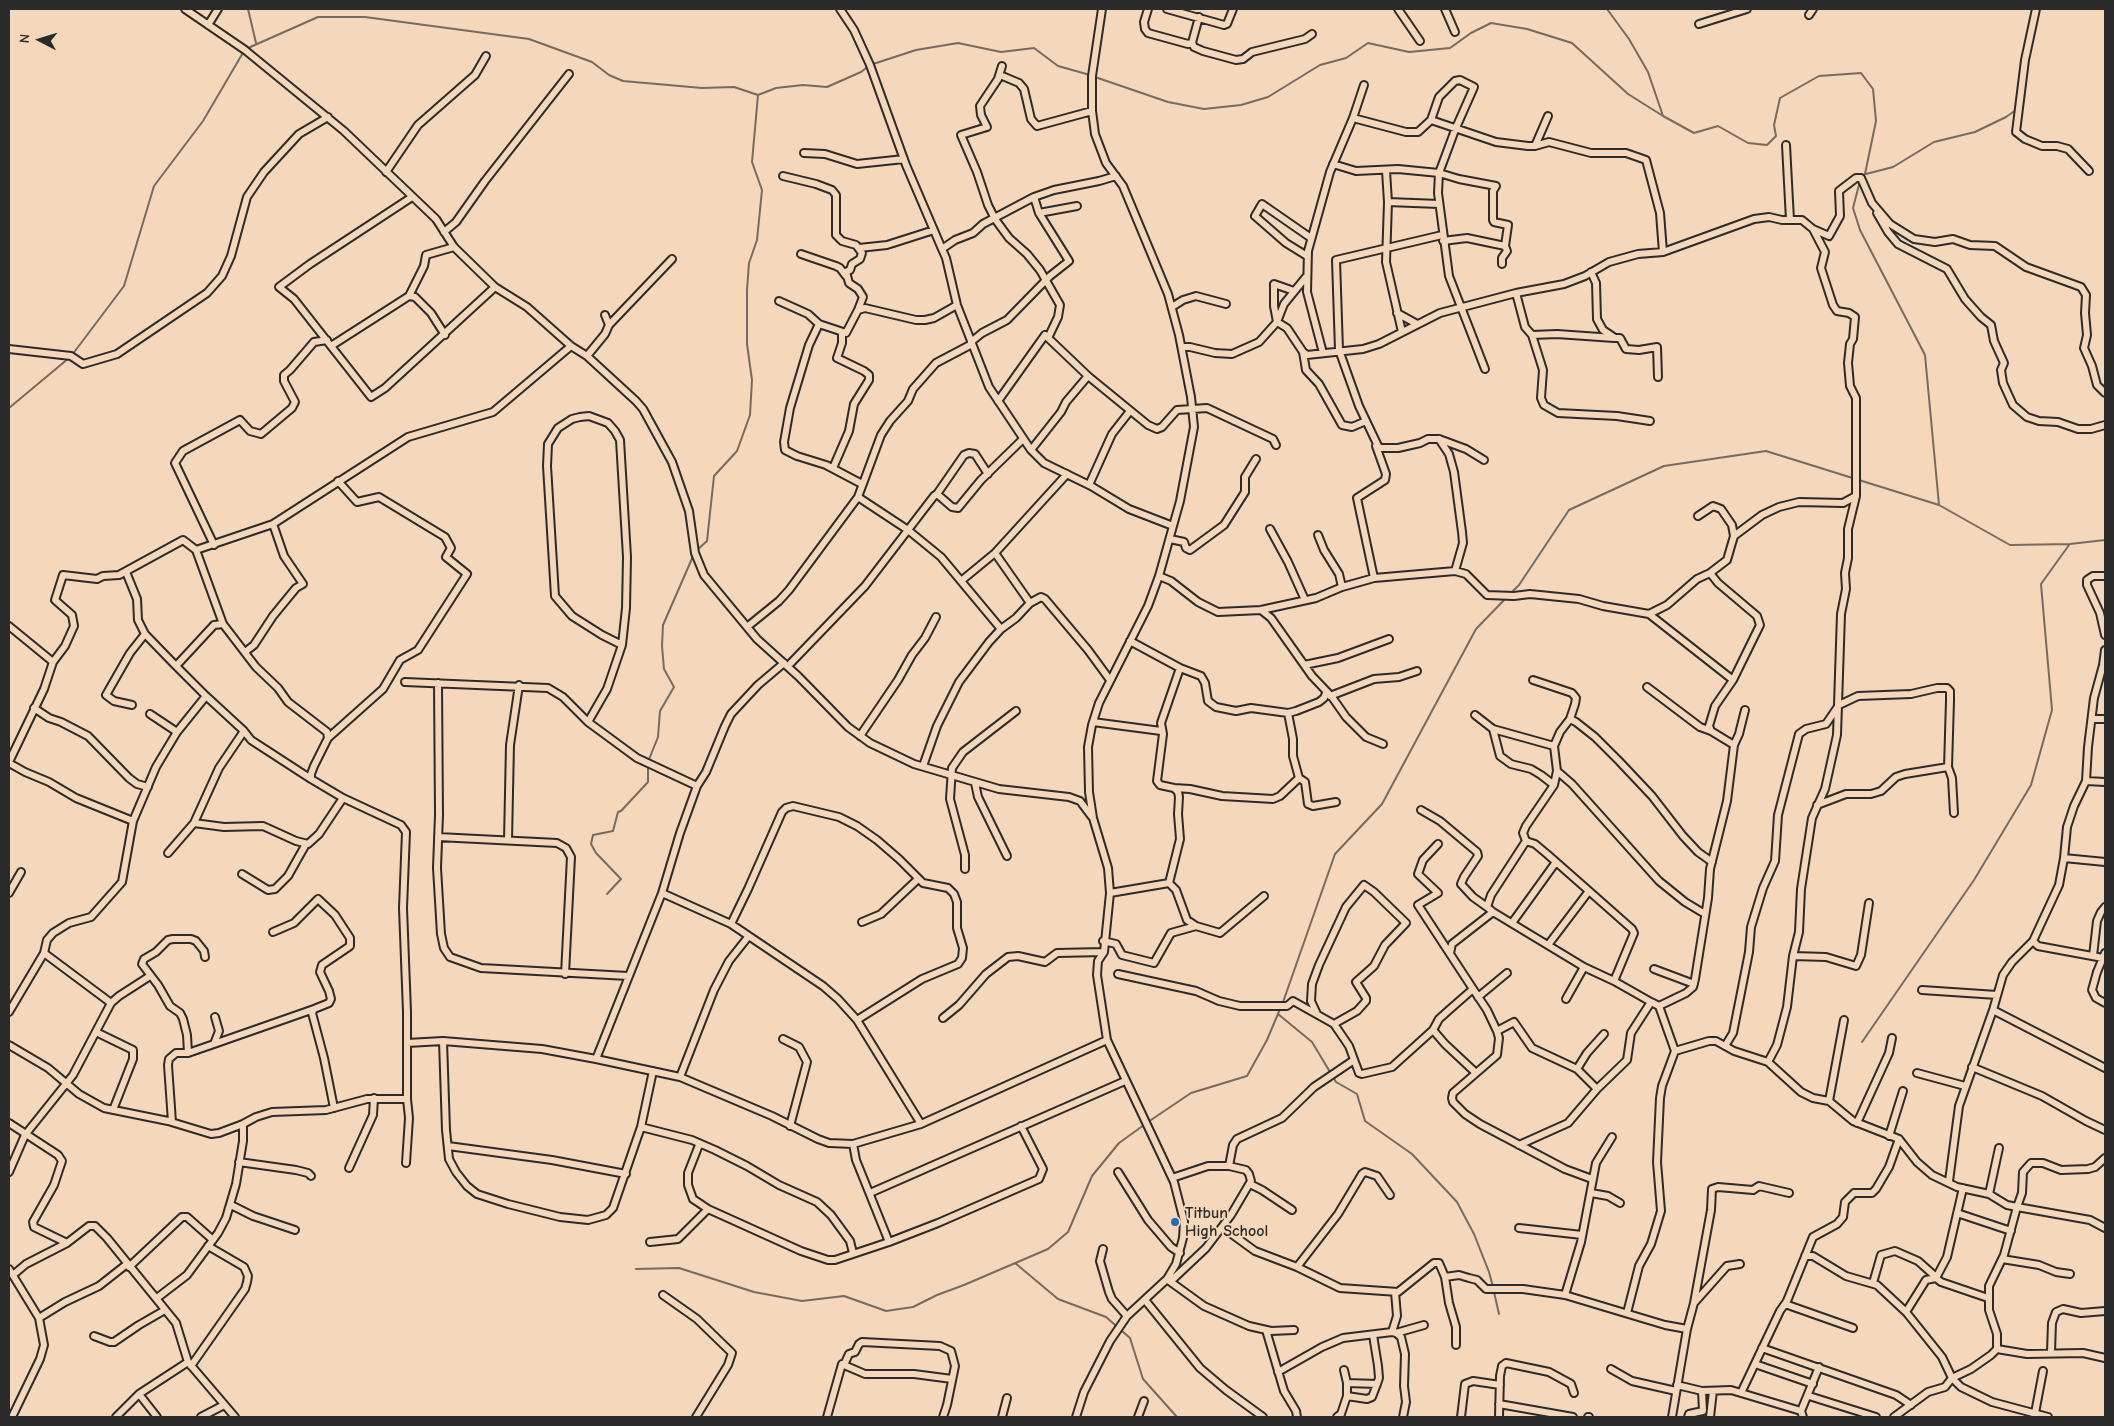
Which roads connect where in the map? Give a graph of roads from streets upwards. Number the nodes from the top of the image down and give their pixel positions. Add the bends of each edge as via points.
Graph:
1 (185, 9) edge
2 (218, 9) edge
3 (840, 9) edge
4 (1102, 9) edge
5 (1148, 9) edge
6 (1167, 9) edge
7 (1233, 9) edge
8 (1398, 9) edge
9 (1446, 9) edge
10 (1747, 9) edge
11 (2036, 9) edge
12 (1199, 17) junction
13 (1699, 24) dead end
14 (208, 25) junction
15 (1455, 32) dead end
16 (1312, 34) dead end
17 (1420, 41) dead end
18 (1192, 43) junction
19 (486, 56) dead end
20 (1002, 66) dead end
21 (570, 74) dead end
22 (1000, 75) junction
23 (1364, 85) dead end
24 (1092, 111) junction
25 (1548, 116) dead end
26 (328, 117) junction
27 (1353, 118) junction
28 (1431, 120) junction
29 (1455, 130) junction
30 (1786, 145) dead end
31 (1535, 146) junction
32 (804, 153) dead end
33 (904, 159) junction
34 (1333, 164) junction
35 (1386, 171) junction
36 (2089, 171) dead end
37 (386, 172) junction
38 (1439, 173) junction
39 (783, 176) dead end
40 (1116, 176) junction
41 (412, 197) junction
42 (1034, 197) junction
43 (1388, 202) junction
44 (1439, 204) junction
45 (1076, 206) dead end
46 (1876, 208) junction
47 (1039, 213) junction
48 (995, 219) junction
49 (1790, 220) junction
50 (1813, 229) junction
51 (934, 230) junction
52 (444, 232) junction
53 (1311, 238) junction
54 (1442, 238) junction
55 (1505, 246) junction
56 (454, 247) junction
57 (859, 248) junction
58 (1386, 249) junction
59 (942, 250) junction
60 (1663, 252) junction
61 (801, 254) dead end
62 (1307, 256) junction
63 (672, 259) dead end
64 (1502, 264) dead end
65 (1591, 272) junction
66 (847, 277) junction
67 (1306, 277) junction
68 (1046, 280) junction
69 (1300, 284) junction
70 (495, 287) junction
71 (1307, 287) junction
72 (1294, 291) junction
73 (1516, 293) junction
74 (409, 296) junction
75 (778, 301) dead end
76 (1226, 304) dead end
77 (957, 305) junction
78 (1462, 306) junction
79 (1172, 307) junction
80 (858, 310) junction
81 (1397, 313) junction
82 (605, 315) dead end
83 (1277, 322) junction
84 (819, 324) junction
85 (1417, 324) junction
86 (609, 325) junction
87 (842, 332) junction
88 (1402, 332) junction
89 (445, 335) junction
90 (1532, 335) junction
91 (1048, 338) junction
92 (1615, 338) junction
93 (329, 343) junction
94 (971, 343) junction
95 (571, 346) junction
96 (1182, 347) junction
97 (9, 349) edge
98 (1339, 350) junction
99 (1302, 352) junction
100 (1323, 353) junction
101 (587, 356) junction
102 (1485, 369) dead end
103 (1088, 376) junction
104 (1658, 376) dead end
105 (2105, 393) edge
106 (998, 400) junction
107 (1192, 408) junction
108 (1130, 410) junction
109 (1366, 421) junction
110 (1650, 421) dead end
111 (2105, 426) edge
112 (1023, 439) junction
113 (1439, 439) junction
114 (1276, 445) dead end
115 (1376, 446) junction
116 (1031, 450) junction
117 (1256, 459) dead end
118 (1484, 460) dead end
119 (832, 468) junction
120 (988, 474) junction
121 (1067, 474) junction
122 (338, 482) junction
123 (862, 484) junction
124 (1089, 485) junction
125 (937, 494) junction
126 (1856, 496) junction
127 (858, 497) junction
128 (1698, 516) dead end
129 (273, 524) junction
130 (1174, 526) junction
131 (1270, 529) dead end
132 (908, 530) junction
133 (1318, 535) dead end
134 (1734, 536) junction
135 (1170, 539) junction
136 (214, 545) junction
137 (196, 550) junction
138 (995, 553) junction
139 (1455, 571) junction
140 (126, 572) junction
141 (1710, 572) junction
142 (1159, 576) junction
143 (2105, 576) edge
144 (1374, 578) junction
145 (961, 581) junction
146 (1342, 587) junction
147 (1305, 600) junction
148 (1030, 603) junction
149 (1261, 610) junction
150 (1649, 614) junction
151 (936, 617) dead end
152 (223, 624) junction
153 (9, 626) edge
154 (747, 628) junction
155 (1001, 629) junction
156 (145, 634) junction
157 (2105, 634) edge
158 (1389, 639) dead end
159 (1130, 640) junction
160 (622, 645) junction
161 (2105, 650) edge
162 (245, 652) junction
163 (53, 662) junction
164 (786, 665) junction
165 (1304, 665) junction
166 (176, 666) junction
167 (1180, 668) junction
168 (1417, 671) dead end
169 (1110, 680) junction
170 (1533, 680) dead end
171 (1733, 680) junction
172 (405, 682) dead end
173 (438, 683) junction
174 (519, 685) junction
175 (1647, 687) dead end
176 (1328, 694) junction
177 (206, 696) junction
178 (132, 705) dead end
179 (1839, 705) junction
180 (34, 708) junction
181 (1745, 710) dead end
182 (1016, 711) dead end
183 (1288, 712) junction
184 (150, 714) dead end
185 (1475, 715) dead end
186 (2092, 719) junction
187 (2105, 719) edge
188 (1570, 720) junction
189 (588, 722) junction
190 (1093, 722) junction
191 (1493, 730) junction
192 (244, 731) junction
193 (1161, 731) junction
194 (1711, 731) junction
195 (177, 732) junction
196 (860, 736) junction
197 (328, 738) junction
198 (1383, 744) dead end
199 (1734, 745) junction
200 (1554, 746) junction
201 (9, 763) edge
202 (923, 766) junction
203 (1948, 767) junction
204 (1557, 771) junction
205 (951, 774) junction
206 (1299, 778) junction
207 (311, 779) junction
208 (2086, 781) junction
209 (975, 782) junction
210 (2105, 782) edge
211 (1554, 785) junction
212 (697, 786) junction
213 (148, 787) junction
214 (1174, 788) junction
215 (1089, 792) junction
216 (343, 798) junction
217 (1080, 801) junction
218 (1336, 802) dead end
219 (1818, 805) junction
220 (1420, 810) dead end
221 (1954, 813) dead end
222 (1093, 818) junction
223 (134, 821) junction
224 (194, 823) junction
225 (438, 837) junction
226 (508, 840) junction
227 (1526, 841) junction
228 (306, 844) junction
229 (1438, 844) dead end
230 (168, 853) dead end
231 (1006, 856) dead end
232 (2064, 858) junction
233 (1556, 862) junction
234 (1712, 862) junction
235 (2105, 862) edge
236 (965, 870) dead end
237 (21, 872) dead end
238 (242, 874) dead end
239 (918, 879) junction
240 (1169, 883) junction
241 (662, 892) junction
242 (1589, 892) junction
243 (9, 893) edge
244 (1110, 893) junction
245 (1264, 896) dead end
246 (1869, 903) dead end
247 (1487, 907) junction
248 (2105, 907) edge
249 (1494, 912) junction
250 (1705, 914) junction
251 (1187, 920) junction
252 (862, 922) dead end
253 (1512, 923) junction
254 (731, 924) junction
255 (1196, 926) junction
256 (1183, 929) junction
257 (274, 932) dead end
258 (748, 937) junction
259 (1103, 942) junction
260 (2033, 942) junction
261 (1548, 944) junction
262 (1104, 952) junction
263 (44, 953) junction
264 (1450, 953) junction
265 (2104, 955) edge
266 (1794, 956) junction
267 (2093, 956) junction
268 (206, 958) dead end
269 (1584, 967) junction
270 (1654, 969) dead end
271 (565, 974) junction
272 (1118, 974) dead end
273 (1507, 974) dead end
274 (150, 976) junction
275 (628, 976) junction
276 (1614, 981) junction
277 (1694, 984) junction
278 (1472, 989) junction
279 (1922, 990) dead end
280 (1997, 995) junction
281 (1478, 997) junction
282 (1566, 999) dead end
283 (1652, 1002) junction
284 (111, 1003) junction
285 (2105, 1003) edge
286 (1659, 1006) junction
287 (314, 1009) junction
288 (1993, 1010) junction
289 (9, 1012) edge
290 (1317, 1014) junction
291 (215, 1017) dead end
292 (943, 1018) dead end
293 (857, 1020) junction
294 (1844, 1020) dead end
295 (1334, 1024) junction
296 (1433, 1030) junction
297 (1497, 1031) junction
298 (96, 1032) junction
299 (1604, 1034) dead end
300 (783, 1038) dead end
301 (1892, 1038) dead end
302 (1107, 1040) junction
303 (444, 1041) junction
304 (407, 1043) junction
305 (214, 1044) junction
306 (9, 1046) edge
307 (1725, 1046) junction
308 (1675, 1051) junction
309 (188, 1053) junction
310 (596, 1059) junction
311 (1354, 1060) junction
312 (1768, 1062) junction
313 (1972, 1067) junction
314 (2105, 1068) edge
315 (1577, 1069) junction
316 (653, 1071) junction
317 (1476, 1073) junction
318 (1917, 1073) dead end
319 (680, 1077) junction
320 (1125, 1082) junction
321 (66, 1083) junction
322 (1965, 1086) junction
323 (1597, 1089) junction
324 (1903, 1091) dead end
325 (374, 1098) junction
326 (407, 1099) junction
327 (1829, 1101) junction
328 (334, 1108) junction
329 (113, 1110) junction
330 (172, 1122) junction
331 (9, 1123) edge
332 (1857, 1123) junction
333 (243, 1124) junction
334 (921, 1124) junction
335 (640, 1126) junction
336 (790, 1126) junction
337 (1021, 1126) junction
338 (2105, 1130) edge
339 (25, 1135) junction
340 (1889, 1136) junction
341 (1612, 1137) dead end
342 (1899, 1139) junction
343 (853, 1144) junction
344 (699, 1145) junction
345 (1519, 1145) junction
346 (448, 1146) junction
347 (1999, 1148) dead end
348 (2105, 1158) edge
349 (239, 1162) junction
350 (406, 1162) dead end
351 (1229, 1166) junction
352 (349, 1168) dead end
353 (9, 1172) edge
354 (1118, 1172) dead end
355 (626, 1174) junction
356 (311, 1176) dead end
357 (1172, 1178) junction
358 (1592, 1179) junction
359 (1949, 1181) junction
360 (1250, 1184) junction
361 (1963, 1188) junction
362 (1591, 1192) junction
363 (870, 1193) junction
364 (1789, 1193) dead end
365 (1989, 1194) junction
366 (1390, 1195) dead end
367 (1620, 1203) dead end
368 (231, 1205) junction
369 (2017, 1207) junction
370 (708, 1209) junction
371 (1292, 1210) dead end
372 (1957, 1213) junction
373 (1222, 1227) junction
374 (1519, 1228) dead end
375 (2105, 1228) edge
376 (295, 1230) dead end
377 (2010, 1231) junction
378 (1582, 1234) junction
379 (213, 1240) junction
380 (650, 1242) dead end
381 (889, 1242) junction
382 (67, 1243) junction
383 (208, 1246) junction
384 (1103, 1249) dead end
385 (853, 1253) junction
386 (1180, 1254) junction
387 (1805, 1256) junction
388 (2002, 1259) junction
389 (1740, 1264) dead end
390 (128, 1265) junction
391 (1297, 1267) junction
392 (9, 1268) edge
393 (2070, 1274) dead end
394 (14, 1275) junction
395 (1936, 1277) junction
396 (1445, 1278) junction
397 (1169, 1280) junction
398 (1873, 1283) junction
399 (1395, 1292) junction
400 (663, 1295) dead end
401 (1565, 1295) junction
402 (157, 1298) junction
403 (1988, 1298) junction
404 (1145, 1300) junction
405 (1694, 1302) junction
406 (1784, 1304) junction
407 (165, 1310) junction
408 (2105, 1311) edge
409 (1906, 1312) junction
410 (1627, 1313) junction
411 (1127, 1316) junction
412 (39, 1318) junction
413 (1424, 1325) dead end
414 (1853, 1328) dead end
415 (1686, 1329) junction
416 (1266, 1330) junction
417 (1294, 1330) dead end
418 (1394, 1332) junction
419 (1373, 1335) junction
420 (94, 1336) dead end
421 (1456, 1346) dead end
422 (1762, 1348) junction
423 (1997, 1349) junction
424 (2051, 1352) junction
425 (2105, 1358) edge
426 (189, 1364) junction
427 (1755, 1364) junction
428 (844, 1365) junction
429 (1819, 1367) junction
430 (1611, 1369) dead end
431 (1344, 1370) dead end
432 (2043, 1371) dead end
433 (1278, 1372) junction
434 (1952, 1378) junction
435 (952, 1380) junction
436 (1347, 1383) junction
437 (1377, 1384) junction
438 (1813, 1384) junction
439 (1500, 1385) junction
440 (1676, 1388) junction
441 (1702, 1391) junction
442 (1713, 1391) junction
443 (1574, 1393) dead end
444 (1741, 1393) junction
445 (139, 1394) junction
446 (1347, 1396) junction
447 (1809, 1396) junction
448 (1007, 1398) dead end
449 (1144, 1401) dead end
450 (224, 1404) junction
451 (1499, 1404) junction
452 (1911, 1405) junction
453 (2035, 1413) junction
454 (1802, 1414) edge
455 (831, 1416) edge
456 (12, 1417) edge
457 (116, 1417) edge
458 (158, 1417) edge
459 (201, 1417) edge
460 (235, 1417) edge
461 (696, 1417) edge
462 (943, 1417) edge
463 (1002, 1417) edge
464 (1076, 1417) edge
465 (1138, 1417) edge
466 (1263, 1417) edge
467 (1297, 1417) edge
468 (1337, 1417) edge
469 (1403, 1417) edge
470 (1461, 1417) edge
471 (1499, 1417) edge
472 (1573, 1417) edge
473 (1672, 1417) edge
474 (1688, 1417) edge
475 (1710, 1417) edge
476 (1876, 1417) edge
477 (1894, 1417) edge
478 (2048, 1417) edge

1 - 14 street
2 - 14 street
3 - 33 street via 870,65
4 - 24 street via 1092,76
5 - 18 street via 1144,22 1148,33
6 - 12 street
7 - 12 street via 1224,26
8 - 17 street
9 - 15 street
10 - 13 street
11 - 36 street via 2025,60 2016,132 2042,146 2068,149
12 - 18 street
14 - 26 street via 245,50
16 - 18 street via 1236,60 1203,51
19 - 37 street via 475,74 418,125
20 - 22 street
21 - 52 street via 456,222
22 - 24 street via 1019,83 1024,89 1031,119 1037,126
22 - 48 street via 980,106 987,127 961,135
23 - 27 street
24 - 40 street via 1099,149
25 - 31 street
26 - 37 street
26 - 97 street via 299,134 264,172 247,197 231,256 222,276 207,293 117,354 83,364 71,356
27 - 28 street via 1412,133 1423,129
27 - 34 street
28 - 29 street
28 - 29 street via 1439,97 1454,80 1460,80 1474,87
29 - 31 street via 1496,142
29 - 38 street
30 - 49 street
31 - 60 street via 1549,142 1591,153 1626,153 1646,160 1660,213
32 - 33 street via 825,154 857,164
33 - 51 street
34 - 35 street via 1356,171
34 - 53 street
35 - 38 street
35 - 43 street
37 - 41 street
38 - 44 street
38 - 55 street via 1496,186 1493,191 1493,220 1508,225
39 - 57 street via 834,192 837,199 836,235
40 - 42 street
40 - 79 street via 1123,186
41 - 52 street via 436,219
41 - 93 street via 278,287 294,299
42 - 47 street
42 - 48 street
43 - 44 street
43 - 58 street
44 - 54 street
45 - 47 street
46 - 50 street via 1861,178 1856,178 1839,191 1840,216 1828,236
46 - 105 street via 1892,227 1914,240 1935,242 1953,238 1970,245 1995,246 2026,267 2081,287 2086,295 2087,335 2084,348 2097,385
46 - 111 street via 1898,244 1947,269 1965,299 1991,325 2004,363 2001,370 2003,383 2012,405 2027,417 2039,421 2058,422 2078,429
47 - 68 street via 1069,261
48 - 59 street
48 - 68 street
49 - 50 street via 1802,220
49 - 60 street via 1770,217 1754,220
50 - 126 street via 1825,252 1822,268 1833,305 1837,311 1855,316 1848,354 1850,386 1856,398
51 - 57 street via 887,245
51 - 59 street
52 - 56 street
53 - 62 street
53 - 62 street via 1262,204 1255,216
54 - 55 street via 1467,238
54 - 58 street
54 - 78 street via 1449,276
55 - 64 street via 1507,251
56 - 70 street
56 - 74 street via 426,255
57 - 66 street via 862,252 860,259 846,272
58 - 81 street
58 - 98 street via 1336,260
59 - 77 street
60 - 65 street via 1625,257
61 - 66 street via 840,268
62 - 67 street
63 - 86 street
65 - 73 street via 1555,287
65 - 92 street via 1596,283 1597,319 1603,330
66 - 80 street via 863,297
67 - 69 street
67 - 71 street
68 - 91 street via 1060,306
68 - 94 street via 1006,320
69 - 71 street
69 - 72 street
70 - 89 street
70 - 95 street via 527,307
71 - 100 street
72 - 83 street via 1284,304
72 - 83 street via 1274,284
73 - 78 street
73 - 90 street via 1525,327
74 - 89 street via 431,313
74 - 93 street
75 - 84 street via 808,314
76 - 79 street via 1196,296
77 - 80 street via 925,320 865,308
77 - 94 street
78 - 85 street
78 - 102 street
79 - 96 street
80 - 87 street via 846,333
81 - 85 street
81 - 88 street
82 - 86 street
83 - 96 street via 1260,342 1232,354
83 - 99 street via 1287,328
84 - 87 street
84 - 119 street via 790,408 784,442 788,453
85 - 88 street
86 - 101 street
87 - 119 street via 837,358 864,371 869,380 854,404 849,431
88 - 98 street via 1368,348
89 - 93 street via 371,397
90 - 92 street
90 - 110 street via 1543,370 1544,405 1558,413
91 - 103 street
91 - 106 street via 1045,335 1042,338
92 - 104 street via 1620,338 1626,349 1657,347
93 - 136 street via 314,342 284,375 295,402 261,434 250,431 240,420 183,451 175,463
94 - 106 street via 988,387
94 - 123 street via 936,363 913,389 908,401 881,435
95 - 101 street
95 - 122 street via 493,412 408,437
96 - 107 street
98 - 100 street
98 - 109 street
99 - 100 street via 1307,355
99 - 109 street via 1306,370 1319,384 1342,425 1352,427
101 - 154 street via 642,409 678,478 689,511 698,565
103 - 108 street
103 - 116 street
106 - 112 street
107 - 108 street via 1177,410 1157,429
107 - 114 street via 1212,409 1273,439
107 - 130 street via 1192,446
108 - 124 street via 1112,434
109 - 115 street
112 - 116 street
112 - 120 street
113 - 115 street via 1398,448
113 - 118 street
113 - 139 street via 1449,454 1454,472 1462,532 1463,543
115 - 144 street via 1386,474 1385,480 1357,498
116 - 121 street via 1044,463
117 - 135 street via 1245,477 1245,492 1224,525 1190,550 1184,542
119 - 123 street
120 - 125 street via 958,508
120 - 125 street via 975,454 969,453 964,455
121 - 124 street
121 - 138 street
122 - 129 street
122 - 197 street via 357,502 379,497 445,537 451,548 446,557 467,574 418,650 400,660 384,689
123 - 127 street
124 - 130 street via 1129,509
125 - 132 street
126 - 134 street via 1843,503 1799,502 1780,507 1762,515
126 - 179 street via 1848,529 1846,589 1841,614
127 - 132 street
127 - 154 street via 789,590
128 - 134 street via 1713,506 1721,509 1732,525
129 - 136 street
129 - 162 street via 284,556 303,584 296,588 254,645
130 - 135 street
131 - 147 street
132 - 145 street via 941,557
132 - 164 street via 865,586
133 - 146 street
134 - 141 street via 1727,560
135 - 142 street
136 - 137 street
137 - 140 street via 183,540
137 - 152 street
138 - 145 street
138 - 148 street
139 - 144 street
139 - 150 street via 1466,574 1488,595 1530,594 1579,599
140 - 156 street via 137,599 138,620
140 - 163 street via 97,579 63,575 55,600 72,615 74,626
141 - 150 street via 1667,605
141 - 171 street via 1724,589 1757,616 1760,625
142 - 149 street via 1218,612
142 - 159 street
143 - 157 street via 2093,576 2086,585 2100,613
144 - 146 street
145 - 155 street
146 - 147 street
147 - 149 street
148 - 155 street
148 - 169 street via 1045,599
149 - 165 street via 1271,618
150 - 171 street
151 - 196 street
152 - 162 street
152 - 166 street via 214,625
153 - 163 street
154 - 164 street
155 - 202 street via 959,682 937,726
156 - 166 street
156 - 178 street via 106,695 114,701
158 - 165 street via 1338,658
159 - 167 street
159 - 169 street
160 - 160 street via 572,616 555,596 548,444 558,428 580,417 589,416 608,423 620,440 627,557
160 - 189 street via 607,689
161 - 186 street
162 - 197 street via 288,702 327,732
163 - 180 street
164 - 196 street
164 - 212 street via 758,685 731,714
165 - 176 street
166 - 177 street
167 - 183 street via 1204,679 1206,697 1216,707 1236,711 1251,708
167 - 193 street
168 - 176 street via 1399,677 1374,679
169 - 190 street
170 - 188 street via 1572,693 1576,698
171 - 194 street via 1715,706 1710,718
172 - 173 street
173 - 174 street
173 - 225 street
174 - 189 street via 556,691
174 - 226 street via 510,745
175 - 194 street via 1700,727
176 - 183 street via 1319,702
176 - 198 street via 1360,732
177 - 192 street
177 - 195 street
179 - 203 street via 1858,696 1911,694 1947,688 1950,692
179 - 219 street via 1837,735
179 - 307 street via 1826,724 1799,734 1778,815 1775,861 1751,927 1733,1033
180 - 201 street
180 - 213 street via 88,736 129,778
181 - 199 street
182 - 205 street via 963,752
183 - 206 street
184 - 195 street
185 - 191 street
186 - 187 street
186 - 208 street
188 - 200 street
188 - 234 street via 1619,761 1683,836
189 - 212 street via 637,758
190 - 193 street
190 - 215 street via 1088,748
191 - 200 street
191 - 211 street via 1500,756 1511,764 1531,769
192 - 207 street via 250,740
192 - 224 street via 219,768
193 - 214 street via 1163,740 1157,781 1160,785
194 - 199 street
195 - 213 street via 162,755
196 - 202 street via 890,754
197 - 207 street
199 - 234 street via 1727,801
200 - 204 street
201 - 223 street via 76,798
202 - 205 street
203 - 219 street via 1905,774 1896,777 1881,791 1846,794
203 - 221 street via 1952,778
204 - 211 street
204 - 250 street via 1659,881
205 - 209 street
205 - 236 street via 950,799
206 - 214 street via 1273,799 1222,796
206 - 218 street via 1305,782 1310,806
207 - 216 street
208 - 210 street
208 - 232 street via 2067,827
209 - 217 street
209 - 231 street via 978,797
211 - 227 street via 1526,826 1523,833
212 - 241 street
213 - 223 street
214 - 240 street via 1179,797 1180,839
215 - 217 street
215 - 222 street
216 - 228 street via 319,834
216 - 304 street via 401,825 406,832 403,908
217 - 222 street
219 - 266 street via 1812,818 1804,859 1799,932
220 - 247 street via 1440,821 1477,852 1478,856 1461,884
222 - 244 street via 1108,868
223 - 263 street via 122,882 91,917 69,923 53,933 47,940
224 - 228 street via 224,827 263,826
224 - 230 street
225 - 226 street
225 - 271 street via 441,934 450,957 481,968
226 - 271 street via 557,843 566,848 571,857
227 - 233 street
227 - 247 street via 1491,894
228 - 238 street via 288,876 275,889 268,890
229 - 264 street via 1423,860 1418,874 1438,893 1418,905
232 - 235 street
232 - 260 street via 2056,893
233 - 242 street
233 - 253 street
234 - 250 street
237 - 243 street
239 - 252 street via 881,914
239 - 254 street via 899,859 857,826 832,815 793,806 782,812
239 - 293 street via 928,885 948,888 954,894 962,958 958,964 922,979
240 - 244 street
240 - 251 street via 1176,890
241 - 254 street
241 - 275 street
242 - 261 street
242 - 276 street via 1634,933
244 - 259 street
245 - 255 street via 1220,933
246 - 266 street via 1861,955 1856,966 1826,957
247 - 249 street
248 - 267 street via 2097,921
249 - 253 street
249 - 264 street via 1452,944
250 - 277 street
251 - 255 street
251 - 256 street
253 - 261 street
254 - 258 street
255 - 256 street
256 - 259 street via 1168,937 1154,963 1122,955 1116,944
257 - 287 street via 294,923 318,899 350,938 350,946 322,965 320,972 331,999
258 - 293 street via 823,986
258 - 319 street via 714,990
259 - 262 street
260 - 267 street via 2038,946
260 - 280 street via 2006,969
261 - 269 street
262 - 292 street via 1057,953 1045,962 1008,957 986,974
262 - 302 street via 1098,961 1097,975
263 - 284 street
263 - 289 street
264 - 278 street
265 - 267 street
265 - 285 street via 2092,990 2096,998
266 - 312 street via 1787,1007 1777,1045
268 - 274 street via 196,940 168,940 142,962
269 - 276 street
269 - 282 street
270 - 277 street
271 - 275 street
272 - 290 street via 1196,991 1240,1006 1287,1006 1293,1001
273 - 281 street
274 - 284 street
274 - 309 street via 183,1019
275 - 310 street
276 - 283 street
277 - 286 street via 1686,993
278 - 281 street
278 - 296 street via 1440,1019
279 - 280 street
280 - 288 street
281 - 297 street
283 - 286 street
283 - 323 street via 1631,1033 1627,1060
284 - 298 street
286 - 308 street
287 - 305 street
287 - 328 street via 312,1019
288 - 313 street
288 - 314 street
290 - 295 street
290 - 295 street via 1311,1001 1312,984 1346,907 1364,885 1406,923 1385,945 1374,966 1356,982 1366,1002
291 - 305 street via 218,1031
293 - 334 street
294 - 327 street
295 - 311 street via 1350,1046
296 - 311 street via 1392,1066 1362,1074 1356,1069
296 - 317 street
297 - 315 street via 1514,1022 1532,1048
297 - 317 street via 1499,1052
298 - 321 street
298 - 329 street via 134,1050
299 - 315 street
300 - 336 street via 799,1047 806,1062
301 - 332 street via 1889,1053
302 - 320 street
302 - 334 street
303 - 304 street
303 - 310 street via 542,1049
303 - 346 street
304 - 326 street
305 - 309 street
306 - 321 street via 48,1068
307 - 308 street via 1709,1041
307 - 312 street
308 - 410 street via 1660,1098 1657,1162 1662,1211 1652,1244 1639,1266
309 - 330 street via 176,1053 169,1059
310 - 316 street
311 - 351 street via 1314,1087 1282,1118 1237,1139
312 - 327 street via 1798,1090 1813,1098
313 - 322 street
313 - 338 street via 2042,1096
315 - 323 street
316 - 319 street
316 - 335 street
317 - 345 street via 1453,1093 1453,1102 1465,1114
318 - 322 street
319 - 336 street
320 - 337 street
320 - 357 street
321 - 329 street via 91,1102
321 - 339 street
322 - 359 street via 1955,1123
323 - 345 street via 1568,1123
324 - 340 street
325 - 326 street
325 - 328 street
325 - 352 street via 373,1115
326 - 350 street
327 - 332 street
328 - 333 street via 272,1112
329 - 330 street
330 - 333 street via 211,1134
331 - 339 street
332 - 340 street
333 - 349 street
334 - 343 street
335 - 344 street via 692,1140
335 - 355 street
336 - 343 street via 829,1143
337 - 363 street
337 - 381 street via 1043,1169 1039,1179
339 - 353 street
339 - 382 street via 58,1155 62,1161 54,1185 33,1225
340 - 342 street
341 - 358 street via 1598,1156
342 - 359 street via 1925,1170
342 - 387 street via 1876,1189 1872,1193 1854,1193 1849,1197 1843,1217 1830,1229 1813,1237
343 - 363 street
344 - 370 street via 688,1173 688,1185 694,1199
344 - 385 street via 817,1202 850,1241
345 - 358 street
346 - 355 street
346 - 355 street via 449,1160 456,1172 478,1194 560,1216 588,1220 606,1215 613,1208
347 - 365 street
348 - 369 street via 2088,1169 2061,1170 2043,1163 2032,1163 2022,1172 2022,1193
349 - 356 street via 308,1172
349 - 368 street
351 - 357 street via 1208,1166
351 - 360 street via 1246,1170 1250,1174
354 - 386 street via 1148,1220
357 - 386 street via 1184,1221
358 - 362 street
359 - 361 street
360 - 371 street
360 - 373 street
361 - 365 street
361 - 372 street
362 - 367 street
362 - 378 street
363 - 381 street
364 - 405 street via 1766,1186 1753,1190 1713,1188
365 - 369 street via 2000,1202
366 - 391 street via 1377,1176 1366,1172 1362,1174 1338,1214
368 - 376 street via 252,1216
368 - 379 street
369 - 375 street via 2090,1220
369 - 377 street
370 - 380 street via 678,1239
370 - 385 street via 828,1260
372 - 377 street
372 - 395 street via 1948,1257
373 - 391 street via 1255,1251
373 - 397 street via 1206,1248
374 - 378 street
377 - 388 street
378 - 401 street
379 - 383 street
379 - 390 street via 184,1216
381 - 385 street
382 - 390 street via 89,1226 95,1226
382 - 394 street via 34,1260
383 - 402 street via 187,1276
383 - 426 street via 244,1267 247,1282
384 - 411 street via 1100,1261 1109,1292
386 - 397 street
387 - 398 street via 1813,1256 1846,1276
387 - 406 street
388 - 393 street
388 - 403 street via 1991,1278
389 - 405 street via 1727,1266
390 - 402 street
390 - 412 street via 100,1286
391 - 399 street via 1340,1288
392 - 394 street
394 - 412 street
395 - 398 street via 1918,1261 1895,1251 1881,1255
395 - 403 street via 1941,1282
395 - 409 street via 1926,1280
396 - 399 street via 1440,1264 1436,1263
396 - 401 street via 1459,1275 1477,1280 1486,1289 1523,1289
396 - 421 street via 1456,1327
397 - 404 street
397 - 416 street via 1204,1306 1248,1326
398 - 409 street
399 - 418 street
400 - 461 street via 697,1319 732,1353
401 - 410 street
402 - 407 street
403 - 423 street via 1997,1334
404 - 411 street
404 - 466 street via 1200,1368
405 - 415 street
406 - 414 street
406 - 422 street
407 - 420 street via 114,1342
407 - 426 street via 176,1323
408 - 424 street via 2081,1313 2063,1309 2056,1312 2052,1322
409 - 434 street via 1942,1358
410 - 415 street
411 - 464 street via 1097,1363
412 - 456 street via 44,1345
413 - 418 street
415 - 440 street
416 - 417 street
416 - 433 street
418 - 419 street
418 - 469 street via 1401,1337 1405,1354 1406,1402
419 - 433 street via 1334,1341
419 - 437 street
422 - 427 street
422 - 429 street
423 - 424 street via 2027,1354
423 - 434 street via 1971,1369
424 - 425 street via 2083,1353
426 - 445 street
426 - 450 street
427 - 438 street
427 - 444 street
428 - 435 street via 865,1374 914,1374
428 - 435 street via 849,1354 855,1352 862,1342 940,1346 951,1351 954,1358
428 - 455 street via 836,1382
429 - 438 street
429 - 452 street via 1896,1395
430 - 440 street via 1632,1381
431 - 436 street
432 - 453 street
433 - 467 street
434 - 452 street via 1945,1387 1928,1392
434 - 453 street via 1961,1387 1984,1399
435 - 462 street
436 - 437 street
436 - 446 street
437 - 446 street via 1372,1397 1367,1399
438 - 447 street
439 - 443 street via 1502,1366 1508,1363 1549,1372 1571,1384
439 - 451 street
439 - 470 street via 1468,1382 1464,1389
440 - 441 street
440 - 473 street
441 - 442 street
441 - 474 street via 1703,1411
442 - 444 street
442 - 475 street
444 - 454 street
445 - 457 street
445 - 458 street
446 - 468 street
447 - 454 street
447 - 476 street
448 - 463 street
449 - 465 street
450 - 459 street
450 - 460 street
451 - 471 street
451 - 472 street
452 - 477 street
453 - 478 street

